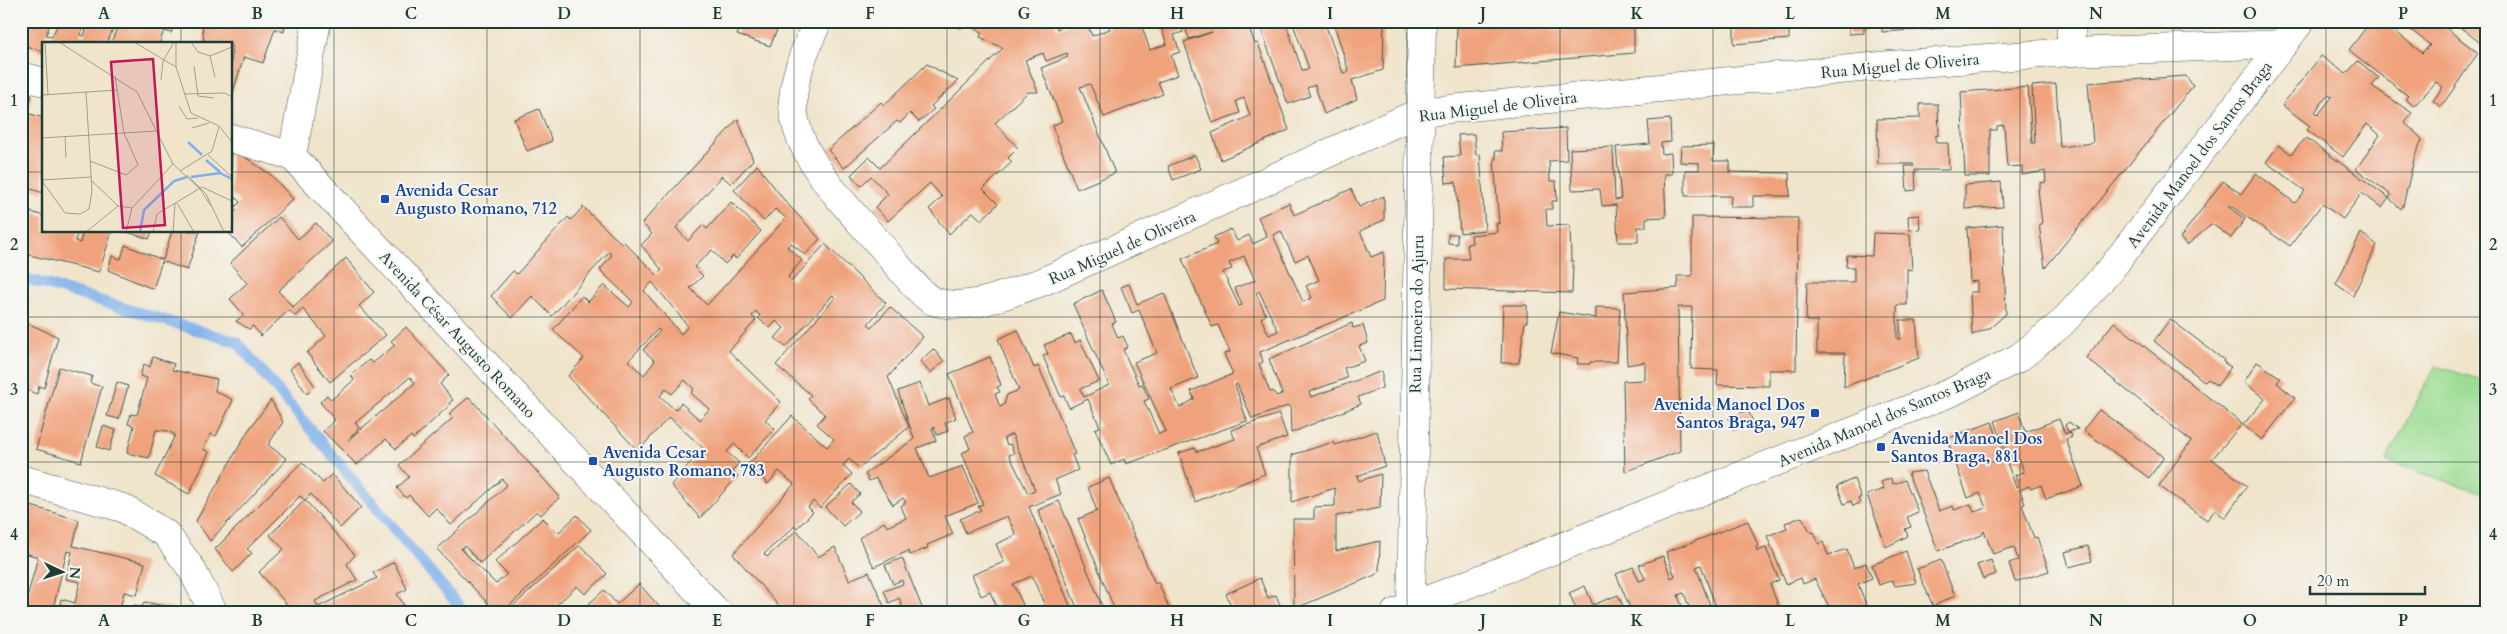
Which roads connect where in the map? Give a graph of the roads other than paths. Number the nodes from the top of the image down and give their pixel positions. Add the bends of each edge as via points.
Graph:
1 (317, 21) edge
2 (818, 21) edge
3 (1422, 21) edge
4 (2071, 21) edge
5 (2301, 21) edge
6 (2284, 44) junction
7 (2071, 52) junction
8 (21, 76) edge
9 (42, 81) edge
10 (1420, 112) junction
11 (232, 138) edge
12 (292, 156) junction
13 (21, 479) edge
14 (1403, 609) edge
15 (214, 613) edge
16 (718, 613) edge

1 - 12 street
2 - 10 street, Rua Miguel de Oliveira via 805,49 793,100 798,133 822,177 930,301 960,306 1042,282
3 - 10 street, Rua Limoeiro do Ajuru
4 - 7 street
5 - 6 street, Avenida Manoel dos Santos Braga
6 - 7 street, Rua Miguel de Oliveira
6 - 14 street, Avenida Manoel dos Santos Braga via 2110,270 2062,323 2020,357 1943,396
7 - 10 street, Rua Miguel de Oliveira via 1890,65
8 - 9 street
10 - 14 street, Rua Limoeiro do Ajuru
11 - 12 street
12 - 16 street, Avenida César Augusto Romano
13 - 15 street via 123,508 166,534 191,568

